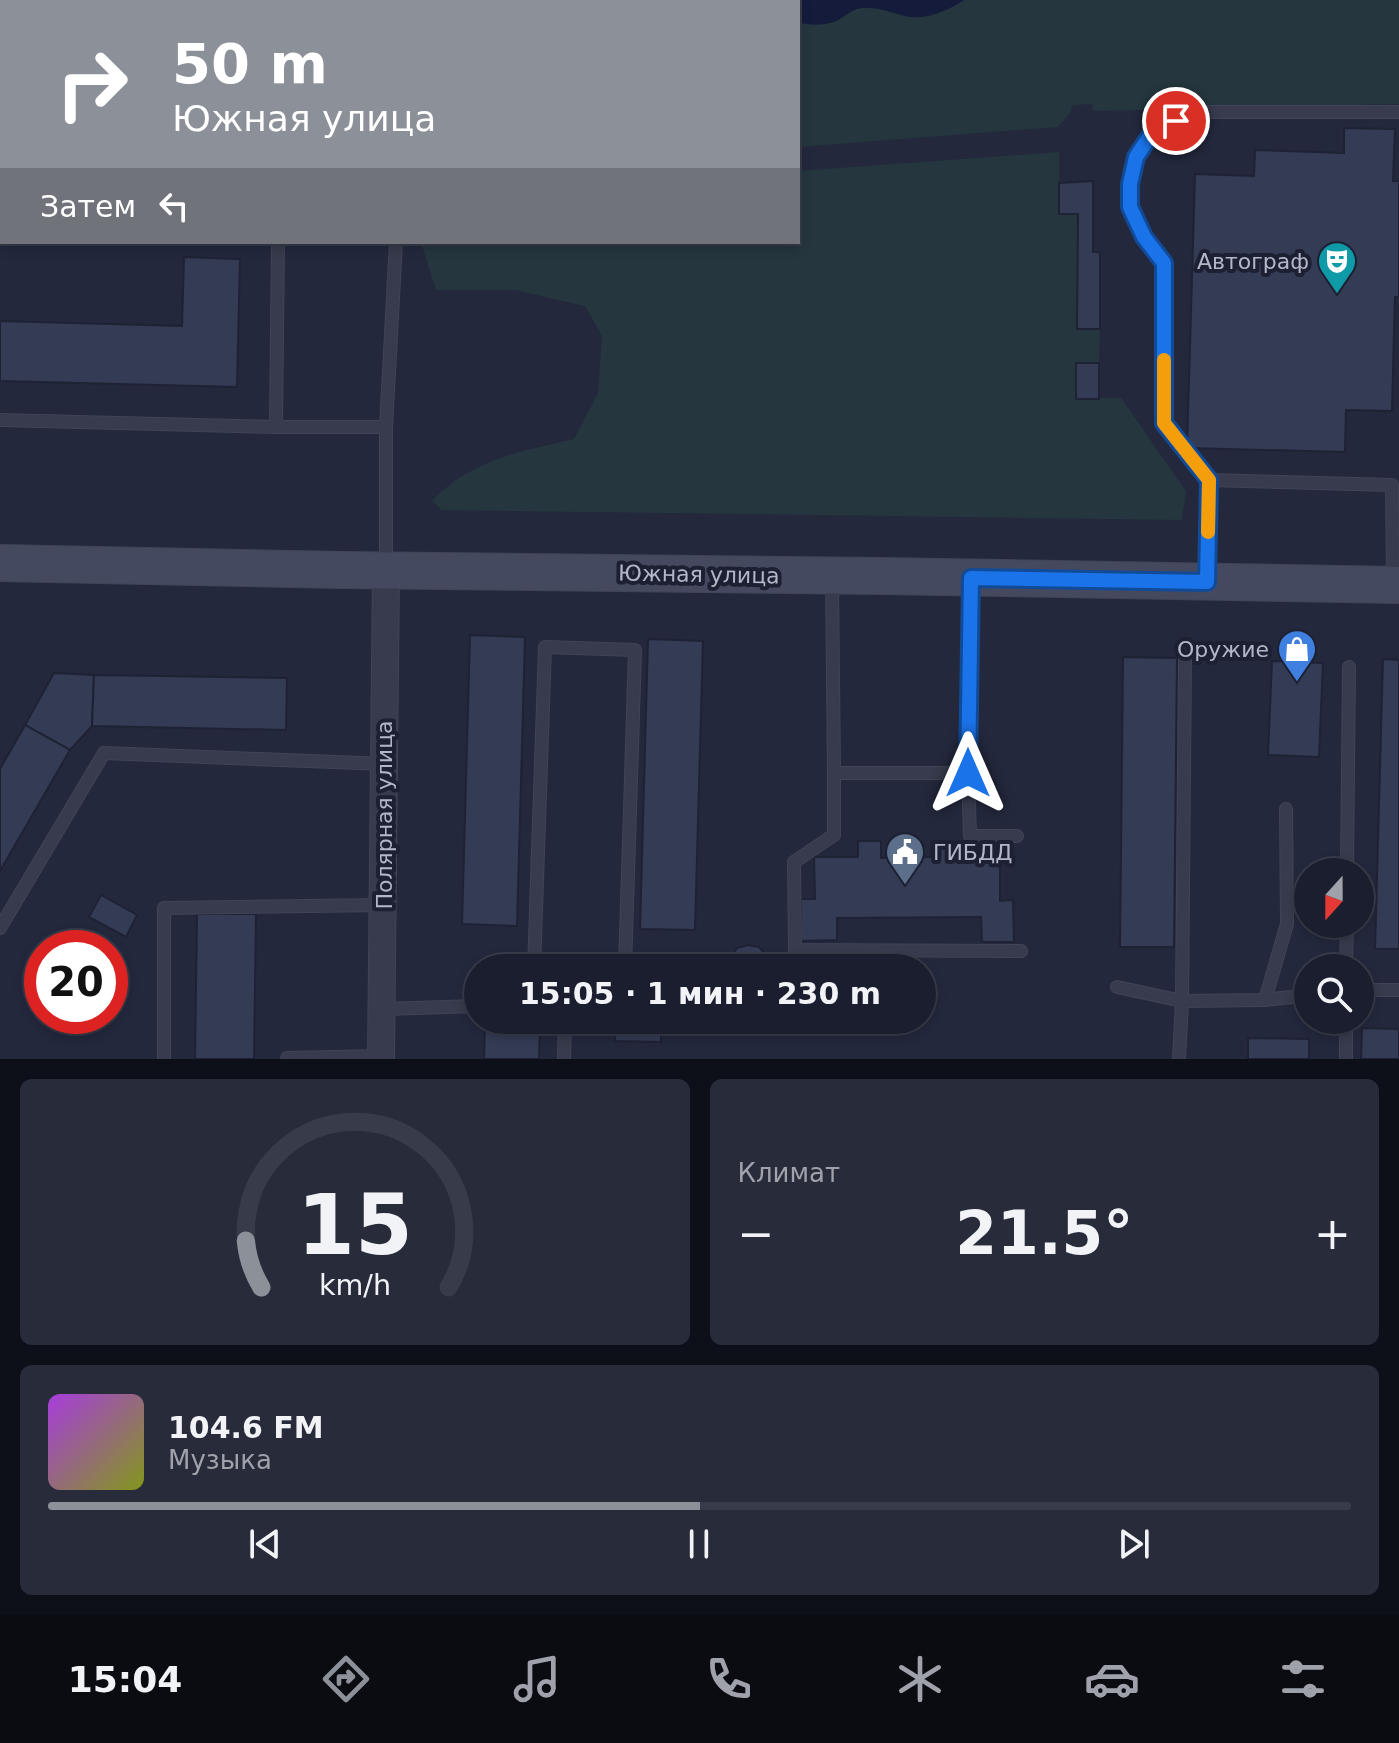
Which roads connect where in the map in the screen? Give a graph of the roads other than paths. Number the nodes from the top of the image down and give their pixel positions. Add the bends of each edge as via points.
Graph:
1 (1399, 112) edge
2 (278, 244) edge
3 (396, 244) edge
4 (0, 420) edge
5 (276, 427) junction
6 (386, 427) junction
7 (1209, 480) junction
8 (3, 569) edge
9 (386, 570) junction
10 (833, 576) junction
11 (971, 578) junction
12 (1207, 582) junction
13 (1396, 585) edge
14 (1185, 658) dead end
15 (1349, 667) dead end
16 (385, 764) junction
17 (834, 773) junction
18 (968, 773) junction
19 (1286, 809) dead end
20 (1017, 836) dead end
21 (1347, 858) edge
22 (384, 905) junction
23 (0, 928) edge
24 (1021, 951) dead end
25 (534, 954) edge
26 (625, 954) edge
27 (1117, 987) dead end
28 (1374, 990) edge
29 (1399, 990) edge
30 (1294, 997) edge
31 (1265, 1000) junction
32 (1182, 1001) junction
33 (464, 1006) edge
34 (383, 1009) junction
35 (565, 1034) edge
36 (1346, 1034) edge
37 (381, 1057) edge
38 (287, 1058) edge
39 (164, 1059) edge
40 (564, 1059) edge
41 (1179, 1059) edge
42 (1346, 1059) edge

1 - 7 lane via 1197,112 1154,130 1136,157 1130,207 1164,263 1164,423
2 - 5 lane
3 - 6 lane
4 - 5 lane
5 - 6 lane
6 - 9 lane
7 - 12 lane
7 - 13 lane via 1392,485
8 - 9 main road, Южная улица
9 - 10 main road, Южная улица
9 - 16 street, Полярная улица
10 - 11 main road, Южная улица
10 - 17 lane
11 - 12 main road, Южная улица
11 - 18 lane
12 - 13 main road, Южная улица
14 - 32 lane
15 - 21 lane
16 - 22 street, Полярная улица
16 - 23 lane via 104,753
17 - 18 lane
17 - 24 lane via 834,835 794,862 795,950
18 - 20 lane via 970,836
19 - 31 lane via 1287,924
22 - 34 street, Полярная улица
22 - 39 lane via 164,908
25 - 26 lane via 545,647 635,650
27 - 32 lane
28 - 29 lane
30 - 31 lane
31 - 32 lane
32 - 41 lane
33 - 34 lane
34 - 37 street, Полярная улица
35 - 40 lane
36 - 42 lane
37 - 38 lane

